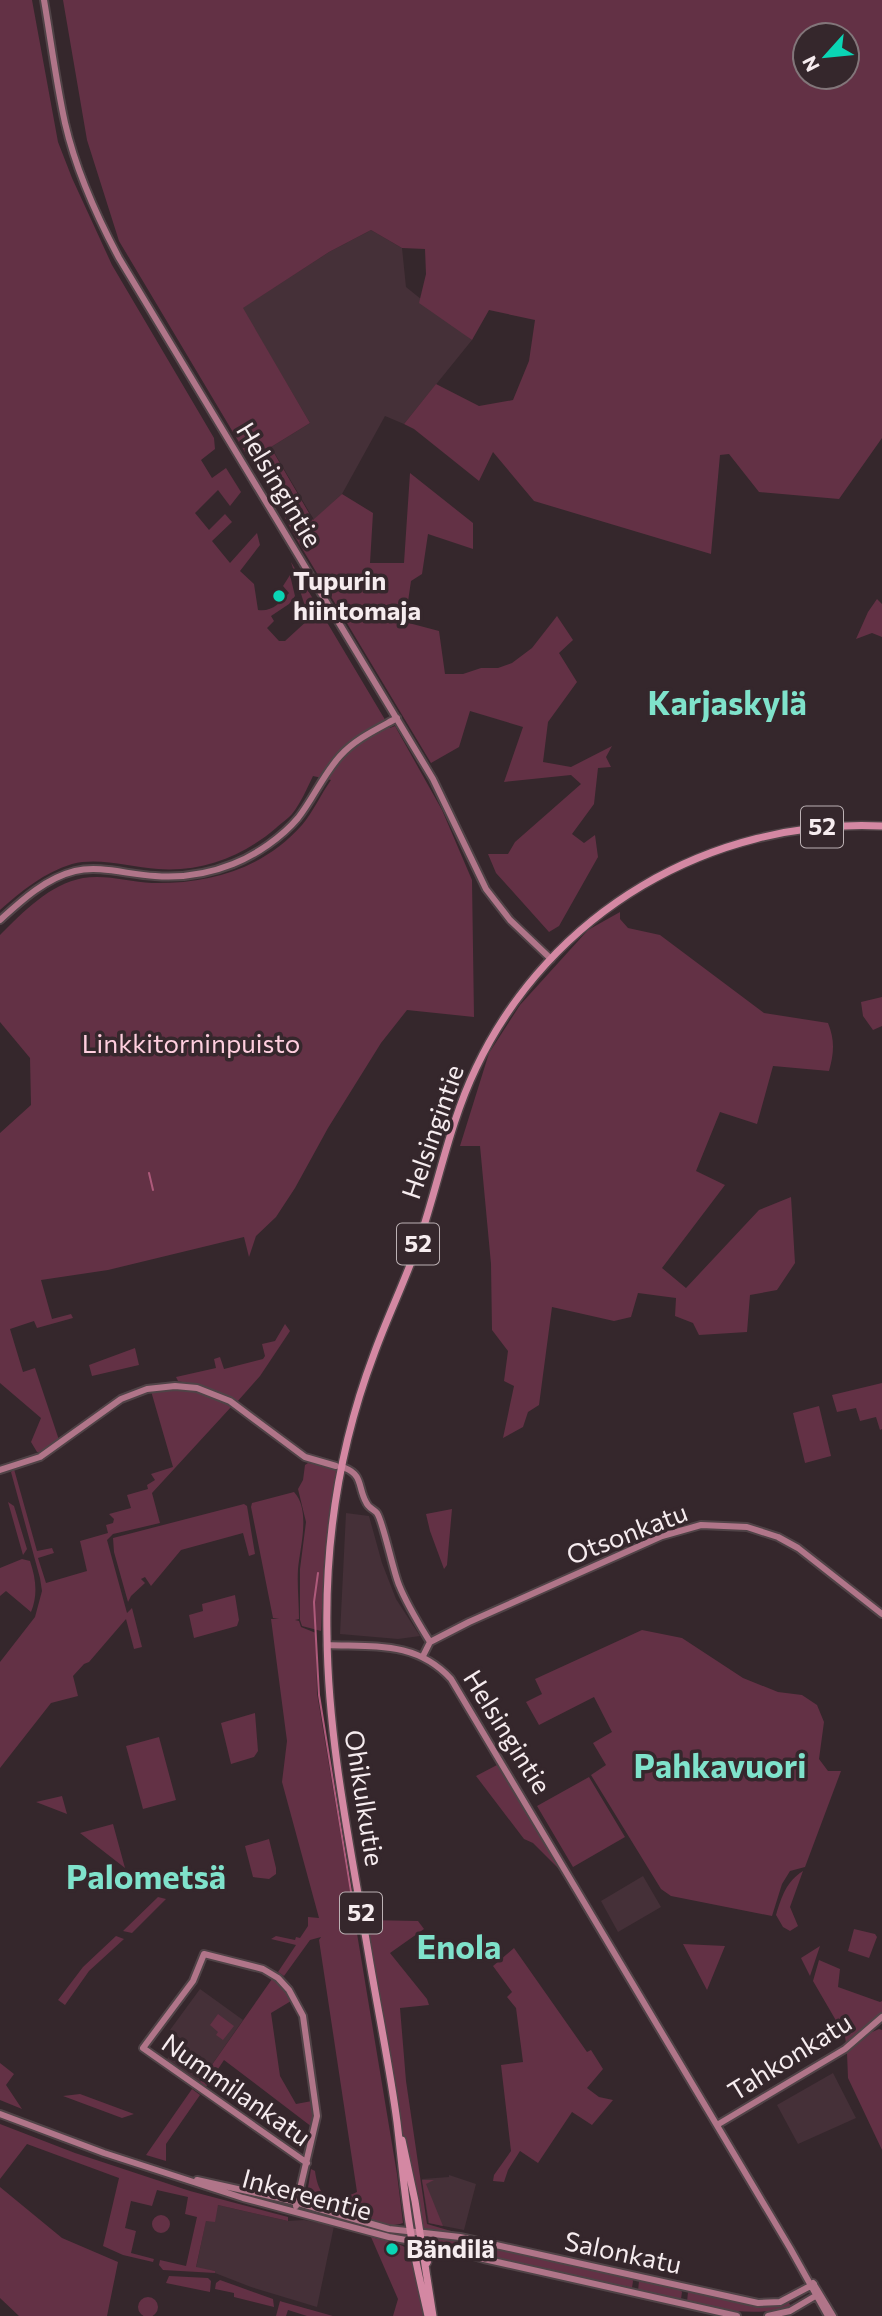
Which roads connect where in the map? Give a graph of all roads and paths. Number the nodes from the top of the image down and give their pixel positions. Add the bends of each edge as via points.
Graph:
1 (44, 0) edge
2 (397, 718) junction
3 (882, 826) edge
4 (0, 920) edge
5 (551, 959) junction
6 (336, 1466) dead end
7 (345, 1468) dead end
8 (0, 1470) edge
9 (882, 1614) edge
10 (430, 1642) junction
11 (327, 1645) junction
12 (423, 1656) junction
13 (881, 2021) edge
14 (0, 2114) edge
15 (718, 2125) junction
16 (307, 2163) junction
17 (185, 2179) junction
18 (297, 2203) junction
19 (295, 2211) junction
20 (415, 2231) junction
21 (416, 2242) junction
22 (443, 2248) junction
23 (427, 2274) junction
24 (812, 2285) junction
25 (818, 2295) junction
26 (430, 2316) edge
27 (737, 2316) edge
28 (768, 2316) edge
29 (828, 2316) edge
30 (833, 2316) edge

1 - 2 street, Helsingintie via 65,122 103,229
2 - 4 street via 341,755 297,819 258,852 196,875 73,872 51,880
2 - 5 street, Helsingintie via 444,799 486,889 510,920
3 - 5 main road, 52 via 819,827 763,836 698,856 645,883 601,914
5 - 11 main road, Helsingintie / 52 via 501,1023 472,1076 420,1240 360,1395 336,1494 327,1586
6 - 8 street via 305,1457 230,1401 197,1388 175,1386 147,1389 121,1399 40,1457
7 - 10 street via 358,1476 364,1500 379,1514 400,1588
9 - 10 street, Otsonkatu via 791,1544 756,1529 706,1525 662,1536
10 - 12 street
11 - 12 street, Helsingintie via 398,1648
11 - 20 main road, Ohikulkutie / 52 via 332,1732
12 - 15 street, Helsingintie via 451,1679
13 - 15 street, Tahkonkatu via 845,2049
14 - 17 street, Inkereentie
15 - 24 street, Helsingintie
16 - 16 street, Nummilankatu via 143,2048 193,1981 204,1954 263,1969 289,1990 300,2010 316,2108
16 - 18 street
17 - 18 street, Inkereentie
17 - 19 street, Inkereentie
18 - 19 street
18 - 20 street, Inkereentie via 382,2227
19 - 21 street, Inkereentie
20 - 21 main road, Ohikulkutie / 52
20 - 24 street, Salonkatu via 494,2244 758,2303 779,2302
21 - 22 street, Salonkatu
21 - 23 main road, Ohikulkutie / 52
21 - 26 main road, Ohikulkutie / 52
22 - 23 main road via 429,2253
22 - 27 street, Salonkatu
23 - 26 main road, Ohikulkutie / 52
24 - 25 street, Helsingintie
25 - 28 street via 785,2313
25 - 29 street, Helsingintie
25 - 30 street, Helsingintie

